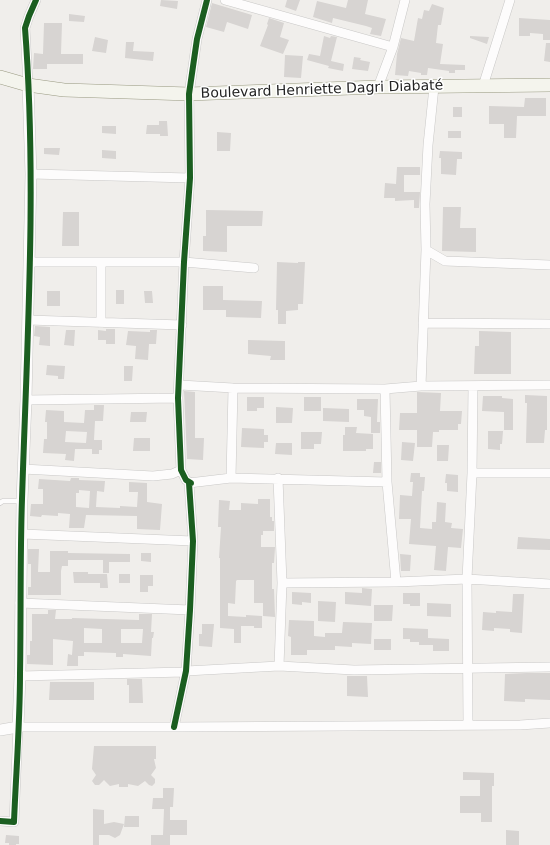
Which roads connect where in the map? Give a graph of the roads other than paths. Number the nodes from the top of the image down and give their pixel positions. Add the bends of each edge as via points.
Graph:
1 (36, 0) edge
2 (207, 0) edge
3 (225, 0) edge
4 (405, 0) edge
5 (510, 0) edge
6 (393, 47) junction
7 (0, 77) edge
8 (28, 85) junction
9 (550, 85) edge
10 (483, 86) junction
11 (378, 87) junction
12 (434, 87) junction
13 (189, 94) junction
14 (31, 174) junction
15 (190, 178) junction
16 (426, 250) junction
17 (29, 262) junction
18 (101, 262) junction
19 (184, 262) junction
20 (550, 266) edge
21 (254, 268) dead end
22 (28, 320) junction
23 (101, 323) junction
24 (423, 323) junction
25 (550, 324) edge
26 (182, 325) junction
27 (180, 385) junction
28 (550, 385) edge
29 (421, 386) junction
30 (473, 386) junction
31 (233, 388) junction
32 (385, 389) junction
33 (178, 398) junction
34 (26, 400) junction
35 (23, 468) junction
36 (181, 470) junction
37 (472, 473) junction
38 (550, 473) edge
39 (231, 478) junction
40 (278, 478) junction
41 (387, 482) junction
42 (189, 483) junction
43 (22, 501) junction
44 (0, 503) edge
45 (22, 534) junction
46 (193, 541) junction
47 (467, 579) junction
48 (396, 582) junction
49 (282, 583) junction
50 (550, 584) edge
51 (20, 603) junction
52 (190, 610) junction
53 (280, 666) junction
54 (550, 667) edge
55 (467, 668) junction
56 (186, 671) junction
57 (20, 676) junction
58 (550, 723) edge
59 (468, 725) junction
60 (18, 727) junction
61 (174, 727) junction
62 (0, 730) edge
63 (0, 821) edge

1 - 8 street via 25,28
2 - 13 street via 196,38
3 - 6 street
4 - 6 street
5 - 10 street
6 - 11 street
7 - 8 main road, Boulevard Henriette Dagri Diabaté
8 - 13 main road, Boulevard Henriette Dagri Diabaté via 64,90
8 - 14 street
9 - 10 main road, Boulevard Henriette Dagri Diabaté
10 - 12 main road, Boulevard Henriette Dagri Diabaté
11 - 12 main road, Boulevard Henriette Dagri Diabaté
11 - 13 main road, Boulevard Henriette Dagri Diabaté
12 - 16 street via 425,204
13 - 15 street
14 - 15 street
14 - 17 street
15 - 19 street
16 - 20 street via 446,261
16 - 24 street
17 - 18 street
17 - 22 street
18 - 19 street
18 - 23 street
19 - 21 street
19 - 26 street
22 - 23 street
22 - 34 street
23 - 26 street
24 - 25 street
24 - 29 street
26 - 27 street
27 - 31 street
27 - 33 street
28 - 30 street
29 - 30 street
29 - 32 street
30 - 37 street
31 - 32 street
31 - 39 street
32 - 41 street
33 - 34 street
33 - 36 street
34 - 35 street
35 - 36 street via 153,476 172,474
35 - 43 street
36 - 42 street
37 - 38 street
37 - 47 street
39 - 40 street
39 - 42 street
40 - 41 street
40 - 49 street
41 - 48 street
42 - 46 street
43 - 44 lane
43 - 45 street
45 - 46 street
45 - 51 street
46 - 52 street
47 - 48 street
47 - 50 street
47 - 55 street
48 - 49 street
49 - 53 street
51 - 52 street
51 - 57 street
52 - 56 street
53 - 55 street via 354,670
53 - 56 street
54 - 55 street
55 - 59 street
56 - 57 street
56 - 61 street
57 - 60 street
58 - 59 street
59 - 61 street
60 - 61 street
60 - 62 street
60 - 63 street via 14,822

